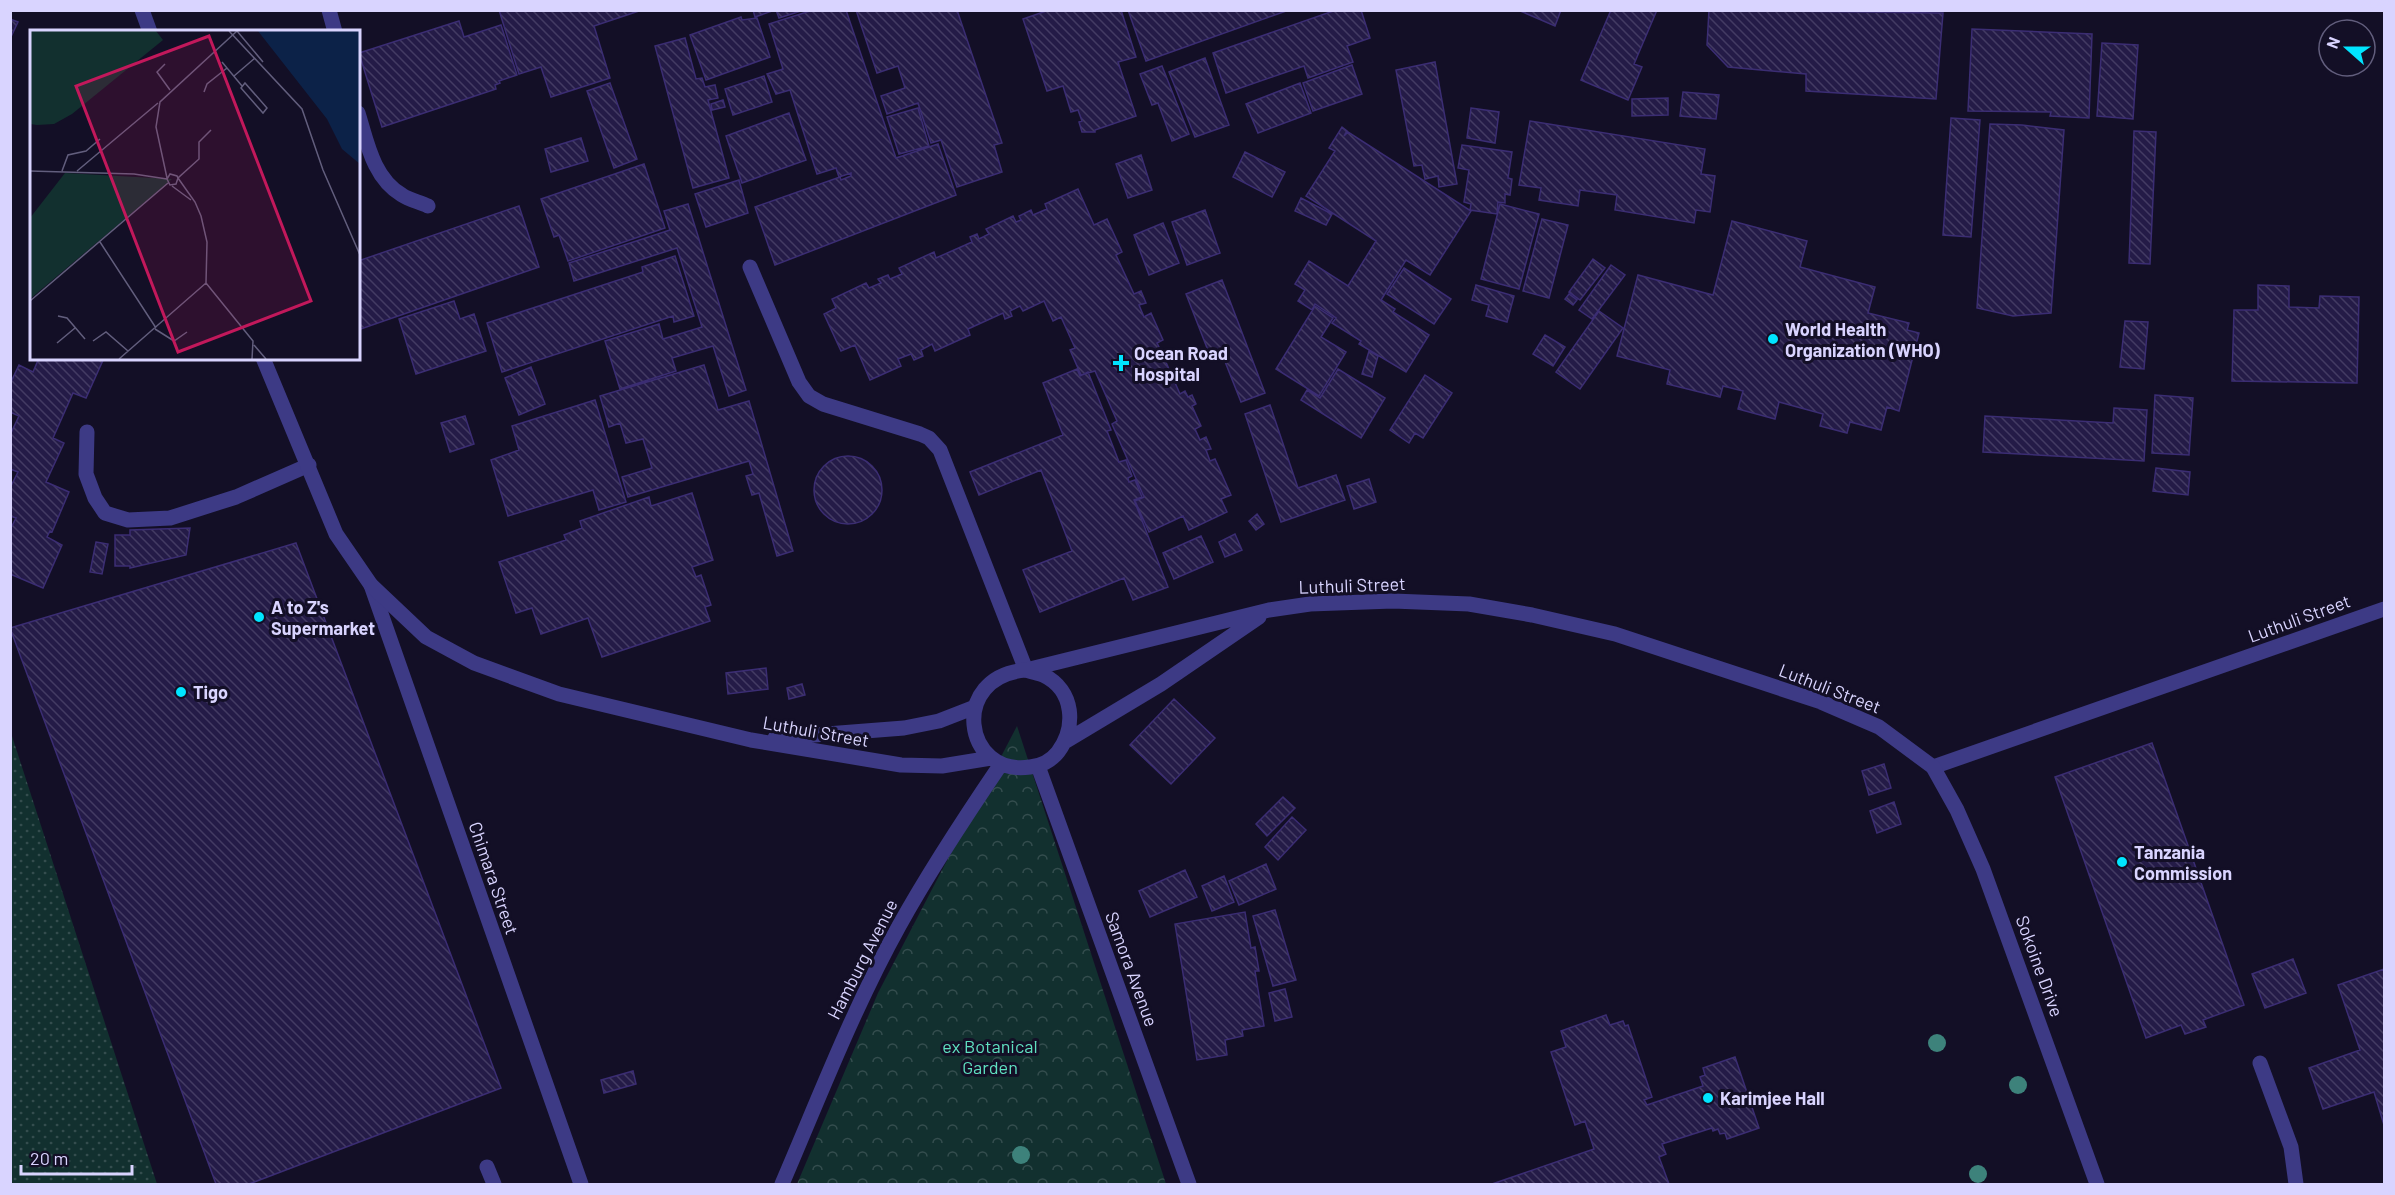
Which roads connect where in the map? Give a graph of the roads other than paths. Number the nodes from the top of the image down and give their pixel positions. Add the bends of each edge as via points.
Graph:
1 (142, 10) edge
2 (329, 10) edge
3 (149, 30) edge
4 (334, 30) edge
5 (360, 120) edge
6 (428, 206) dead end
7 (750, 267) dead end
8 (264, 360) edge
9 (87, 432) dead end
10 (309, 465) junction
11 (371, 585) junction
12 (2385, 609) edge
13 (1269, 610) junction
14 (1026, 670) junction
15 (975, 707) junction
16 (751, 740) junction
17 (1066, 741) junction
18 (996, 761) junction
19 (1038, 766) junction
20 (1933, 767) junction
21 (2260, 1063) dead end
22 (487, 1167) dead end
23 (494, 1185) edge
24 (580, 1185) edge
25 (782, 1185) edge
26 (1189, 1185) edge
27 (2097, 1185) edge
28 (2296, 1185) edge

1 - 3 street
2 - 4 street
5 - 6 street via 372,161 386,182 401,195
7 - 14 street via 799,382 809,396 823,404 920,434 940,450
8 - 10 street, Chimara Street
9 - 10 street via 86,474 95,498 105,513 128,520 170,518
10 - 11 street, Chimara Street via 336,534
11 - 16 street, Chimara Street via 426,637 474,663 559,694
11 - 24 street, Chimara Street
12 - 20 street, Luthuli Street
13 - 14 street, Luthuli Street
13 - 17 street, Luthuli Street via 1161,684
13 - 20 street, Luthuli Street via 1381,601 1469,604 1616,634 1821,702 1878,727
14 - 15 street via 1009,672 993,680
14 - 17 street via 1044,675 1059,686 1069,703 1071,723
15 - 16 street, Luthuli Street via 939,721 904,728
15 - 18 street via 975,735
16 - 18 street, Luthuli Street via 901,765
17 - 19 street via 1054,756
18 - 19 street via 1020,769
18 - 25 street, Hamburg Avenue via 898,927 859,1004
19 - 26 street, Samora Avenue
20 - 27 street, Sokoine Drive via 1958,810 1983,869
21 - 28 street via 2291,1147
22 - 23 street

